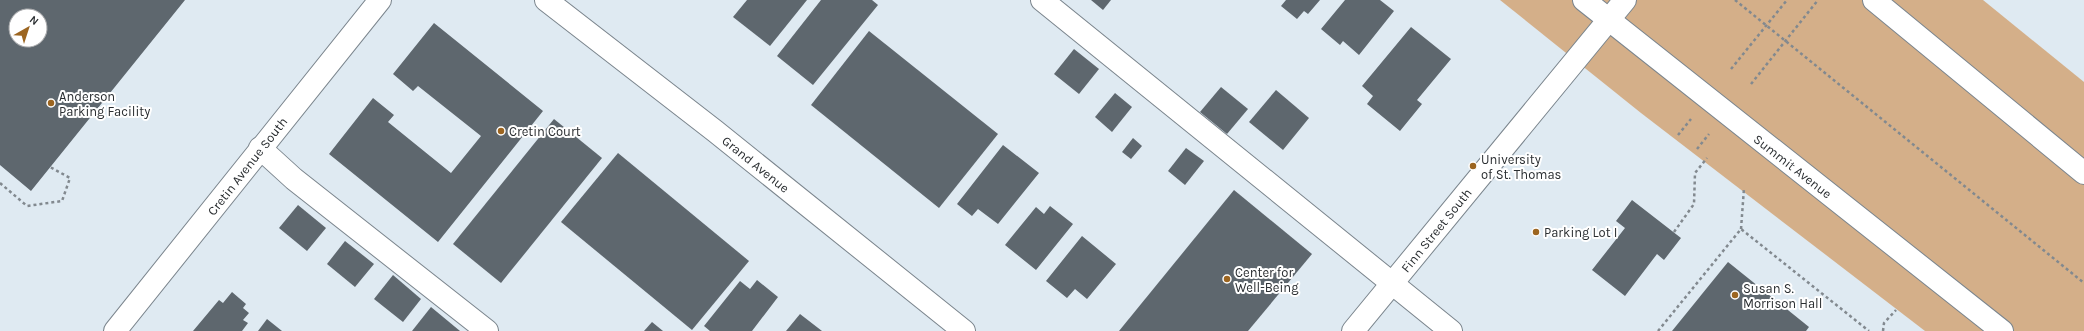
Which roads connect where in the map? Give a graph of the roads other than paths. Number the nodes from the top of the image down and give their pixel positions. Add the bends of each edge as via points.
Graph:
1 (380, 0) edge
2 (546, 0) edge
3 (1042, 0) edge
4 (1584, 0) edge
5 (1625, 0) edge
6 (1874, 0) edge
7 (1608, 20) junction
8 (260, 148) junction
9 (2084, 173) edge
10 (1393, 283) junction
11 (115, 331) edge
12 (487, 331) edge
13 (964, 331) edge
14 (1353, 331) edge
15 (1451, 331) edge
16 (2002, 331) edge

1 - 8 street, Cretin Avenue South
2 - 13 street, Grand Avenue via 715,131
3 - 10 street
4 - 7 street, Summit Avenue
5 - 7 street, Finn Street South
6 - 9 street
7 - 10 street, Finn Street South
7 - 16 street, Summit Avenue
8 - 11 street, Cretin Avenue South
8 - 12 street via 294,179
10 - 14 street, Finn Street South
10 - 15 street

